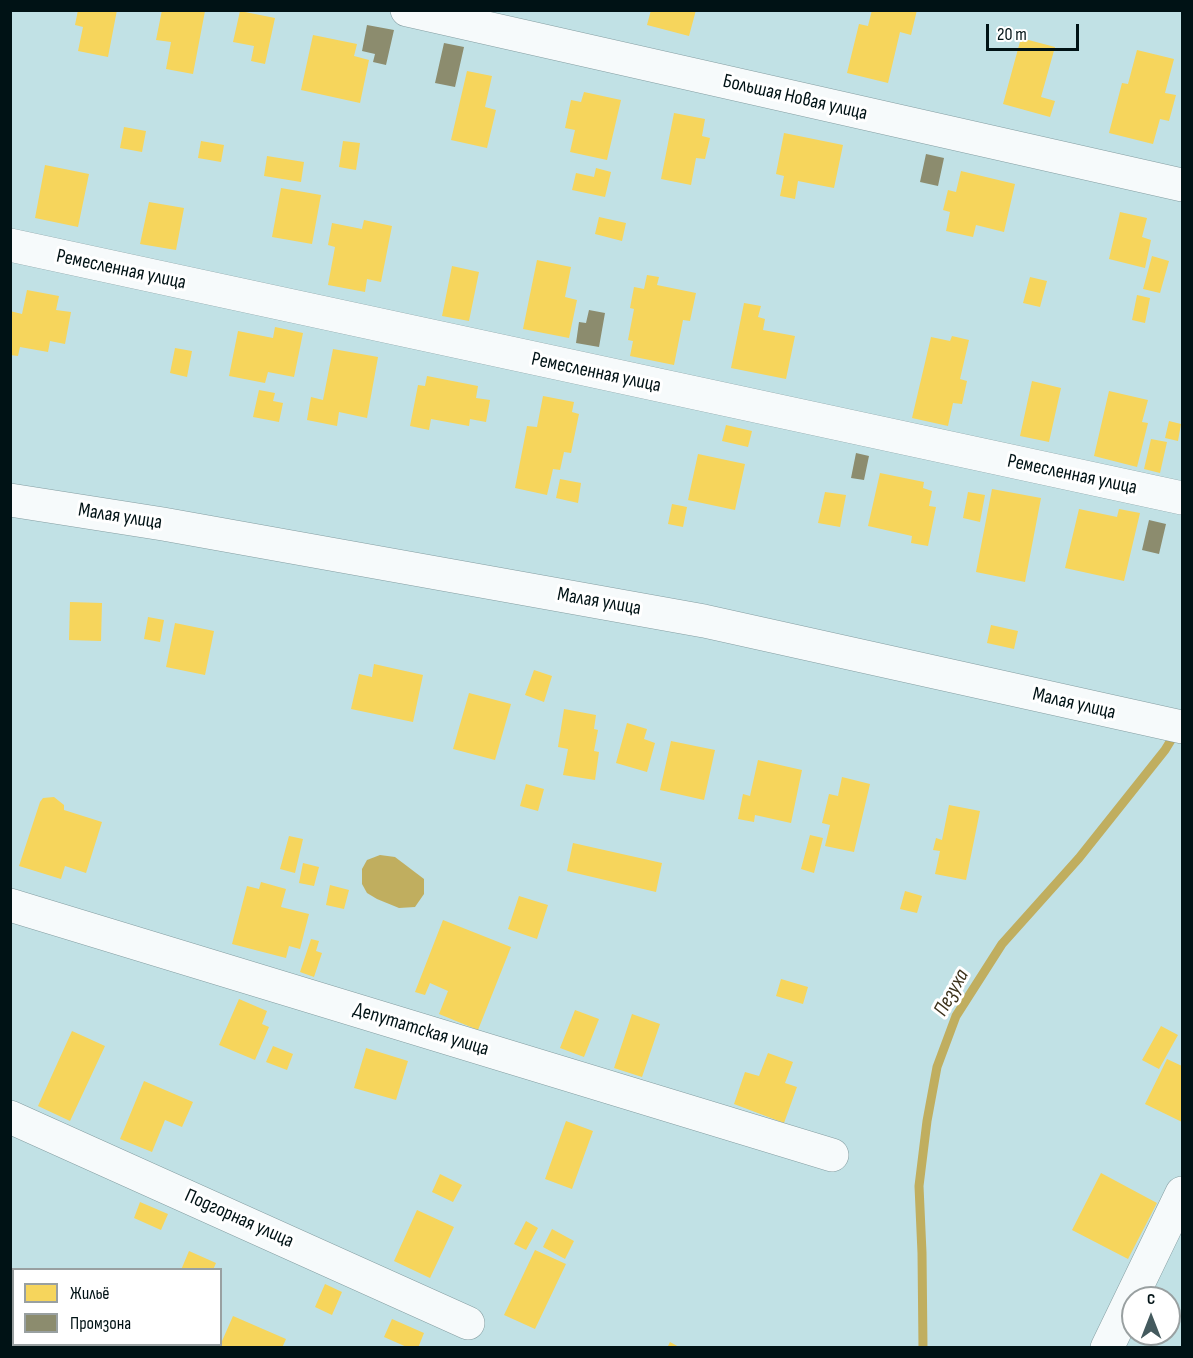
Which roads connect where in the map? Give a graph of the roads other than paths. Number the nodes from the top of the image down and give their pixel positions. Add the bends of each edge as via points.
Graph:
1 (406, 10) edge
2 (1182, 185) edge
3 (10, 245) edge
4 (1182, 498) edge
5 (10, 500) edge
6 (1182, 727) edge
7 (10, 905) edge
8 (10, 1117) edge
9 (832, 1155) dead end
10 (1182, 1193) edge
11 (468, 1323) dead end
12 (1107, 1347) edge

1 - 2 street, Большая Новая улица
3 - 4 street, Ремесленная улица
5 - 6 street, Малая улица via 704,621
7 - 9 street, Депутатская улица
8 - 11 street, Подгорная улица
10 - 12 street

